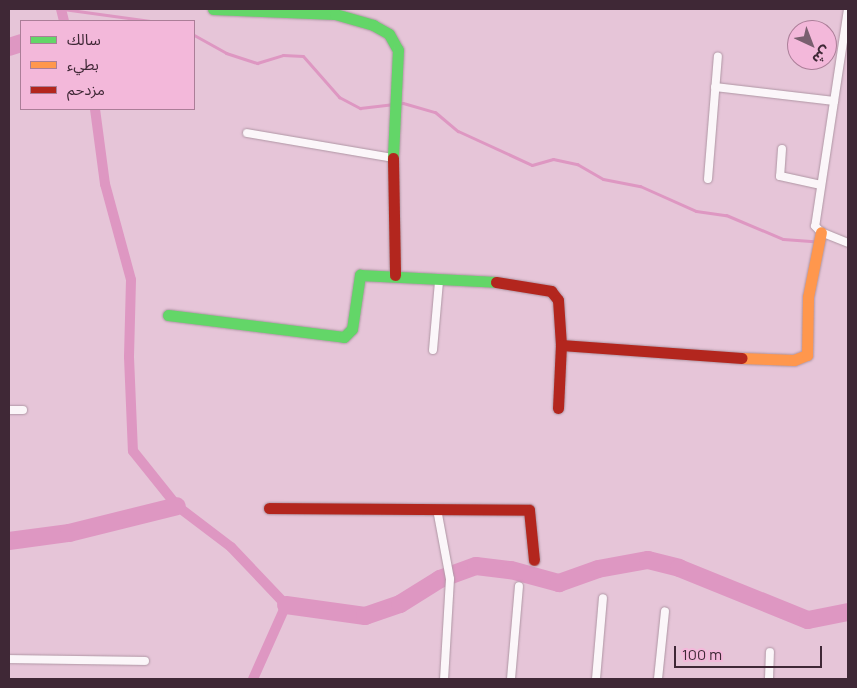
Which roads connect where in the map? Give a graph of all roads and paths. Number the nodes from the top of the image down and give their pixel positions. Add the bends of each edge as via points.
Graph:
1 (213, 9) edge
2 (243, 9) edge
3 (848, 9) edge
4 (315, 11) edge
5 (846, 32) edge
6 (718, 56) dead end
7 (715, 87) junction
8 (834, 101) junction
9 (247, 133) dead end
10 (782, 149) dead end
11 (393, 158) junction
12 (708, 179) dead end
13 (821, 185) junction
14 (821, 232) junction
15 (848, 243) edge
16 (395, 275) junction
17 (439, 281) junction
18 (168, 315) dead end
19 (561, 345) junction
20 (433, 350) dead end
21 (558, 408) dead end
22 (9, 410) edge
23 (23, 410) dead end
24 (270, 508) dead end
25 (437, 509) junction
26 (534, 560) dead end
27 (518, 586) dead end
28 (603, 598) dead end
29 (665, 611) dead end
30 (770, 652) dead end
31 (9, 659) edge
32 (145, 661) dead end
33 (444, 679) edge
34 (511, 679) edge
35 (596, 679) edge
36 (658, 679) edge
37 (768, 679) edge

1 - 2 street
2 - 4 street
3 - 5 street
4 - 11 street via 373,25 389,34 398,50
5 - 8 street
6 - 7 street
7 - 8 street
7 - 12 street
8 - 13 street
9 - 11 street
10 - 13 street via 780,176
11 - 16 street
13 - 14 street via 815,226
14 - 15 street
14 - 19 street via 808,298 807,355 794,360 755,359
16 - 17 street
16 - 18 street via 360,275 352,329 344,337
17 - 19 street via 498,281 552,291 558,300
17 - 20 street
19 - 21 street
22 - 23 street
24 - 25 street
25 - 26 street via 529,510
25 - 33 street via 450,579
27 - 34 street
28 - 35 street
29 - 36 street
30 - 37 street
31 - 32 street

